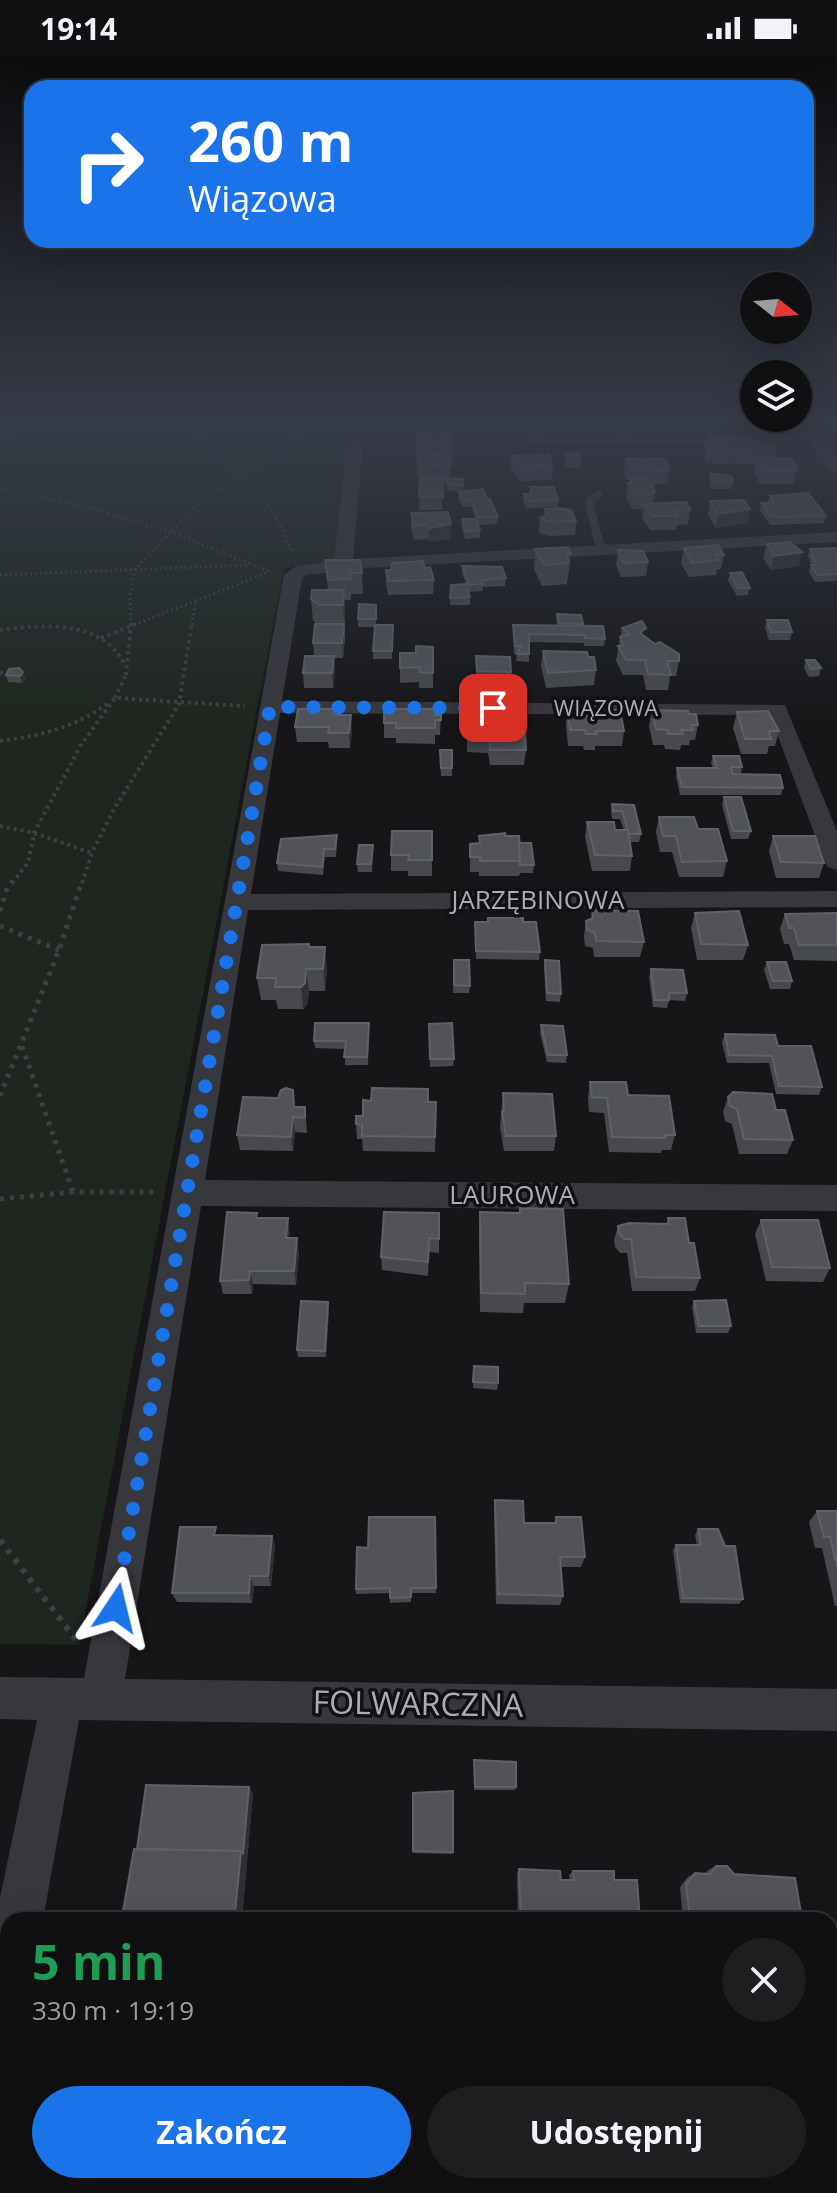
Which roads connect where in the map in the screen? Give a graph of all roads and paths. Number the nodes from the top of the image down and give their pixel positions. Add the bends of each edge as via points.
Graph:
1 (143, 524) edge
2 (179, 524) edge
3 (279, 524) edge
4 (347, 524) edge
5 (594, 524) edge
6 (171, 532) junction
7 (837, 537) edge
8 (601, 550) junction
9 (343, 565) junction
10 (136, 568) junction
11 (283, 572) junction
12 (0, 575) edge
13 (196, 601) junction
14 (131, 627) junction
15 (0, 630) edge
16 (101, 638) junction
17 (0, 672) edge
18 (126, 675) junction
19 (12, 677) edge
20 (115, 698) junction
21 (179, 704) junction
22 (270, 707) junction
23 (0, 741) edge
24 (0, 826) edge
25 (34, 833) junction
26 (92, 853) junction
27 (837, 862) edge
28 (837, 899) edge
29 (238, 902) junction
30 (0, 911) edge
31 (0, 926) edge
32 (59, 950) junction
33 (22, 1045) junction
34 (0, 1096) edge
35 (73, 1192) junction
36 (188, 1193) junction
37 (837, 1198) edge
38 (0, 1199) edge
39 (0, 1540) edge
40 (79, 1645) dead end
41 (0, 1698) edge
42 (82, 1699) junction
43 (837, 1710) edge
44 (21, 1912) edge

1 - 6 path
2 - 6 path
3 - 11 path via 290,538
4 - 9 street
5 - 8 lane
6 - 10 path
6 - 10 path via 251,565
7 - 8 street
8 - 9 street
9 - 11 street
10 - 12 path
10 - 14 path
11 - 13 path
11 - 22 street via 293,575
13 - 14 path
13 - 21 path
14 - 16 path
14 - 18 path
15 - 16 path via 48,626
16 - 18 path via 125,661
17 - 19 path
18 - 20 path
20 - 21 path
20 - 23 path via 65,729
20 - 25 path via 81,745
21 - 22 path
21 - 26 path
22 - 27 street, WIĄZOWA via 778,709
22 - 29 street
24 - 25 path
25 - 26 path
25 - 30 path via 28,863 7,889
26 - 32 path
28 - 29 street, JARZĘBINOWA
29 - 36 street
31 - 32 path
32 - 33 path
33 - 34 path
33 - 35 path
35 - 36 path
35 - 38 path
36 - 37 street, LAUROWA
36 - 42 street
39 - 40 path
41 - 42 street, FOLWARCZNA
42 - 43 street, FOLWARCZNA
42 - 44 street

